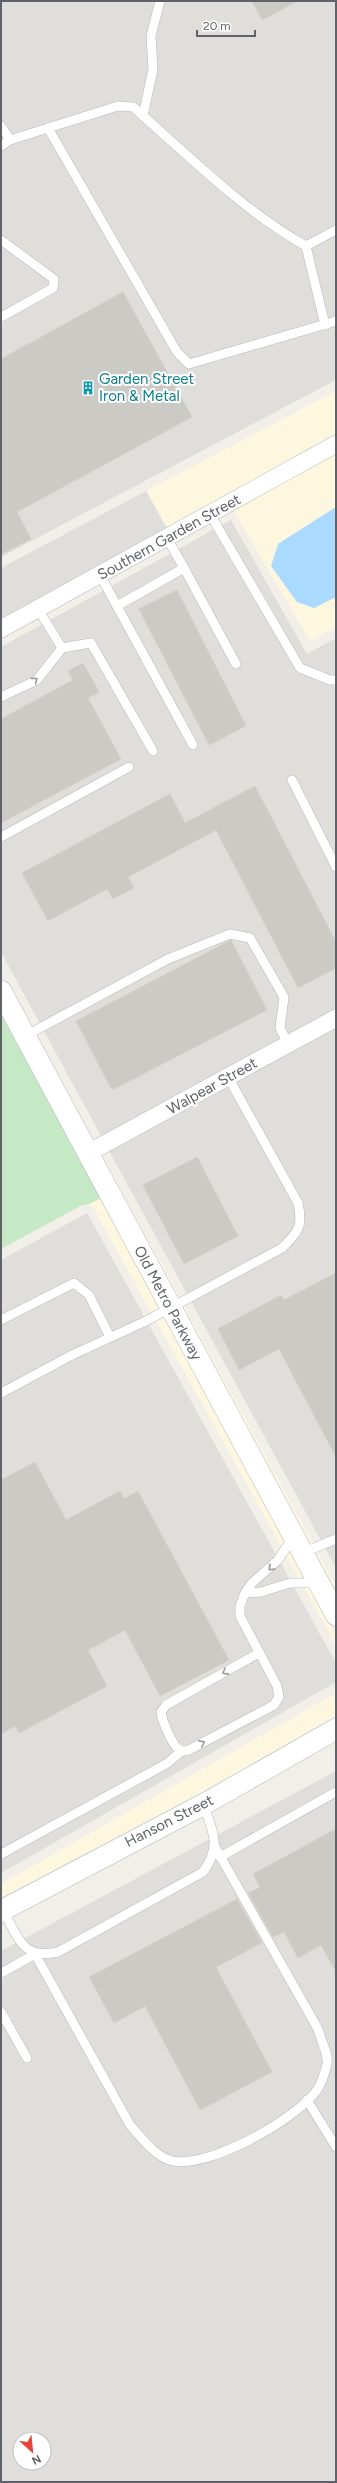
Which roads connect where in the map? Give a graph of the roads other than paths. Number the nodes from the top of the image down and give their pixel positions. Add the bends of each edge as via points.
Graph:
1 (160, 1) edge
2 (143, 116) junction
3 (1, 126) edge
4 (48, 128) junction
5 (10, 140) junction
6 (1, 146) edge
7 (336, 230) edge
8 (1, 240) edge
9 (306, 246) junction
10 (1, 317) edge
11 (336, 321) edge
12 (325, 325) junction
13 (336, 444) edge
14 (210, 514) junction
15 (167, 538) junction
16 (184, 568) junction
17 (100, 575) junction
18 (117, 606) junction
19 (38, 609) junction
20 (1, 629) edge
21 (62, 648) junction
22 (236, 664) dead end
23 (336, 680) edge
24 (1, 697) edge
25 (193, 745) dead end
26 (153, 751) dead end
27 (129, 767) dead end
28 (292, 780) dead end
29 (1, 837) edge
30 (336, 866) edge
31 (1, 991) edge
32 (336, 1018) edge
33 (25, 1036) junction
34 (288, 1044) junction
35 (228, 1077) junction
36 (88, 1153) junction
37 (170, 1307) junction
38 (1, 1320) edge
39 (110, 1337) junction
40 (1, 1393) edge
41 (336, 1539) edge
42 (298, 1545) junction
43 (319, 1583) junction
44 (245, 1593) junction
45 (336, 1615) edge
46 (259, 1653) junction
47 (336, 1730) edge
48 (182, 1751) junction
49 (336, 1792) edge
50 (203, 1804) junction
51 (214, 1847) junction
52 (1, 1854) edge
53 (220, 1857) junction
54 (2, 1911) edge
55 (34, 1954) junction
56 (1, 1973) edge
57 (1, 2012) edge
58 (26, 2058) dead end
59 (307, 2100) junction
60 (336, 2147) edge

1 - 2 lane via 151,36 153,69
2 - 4 lane via 133,107 118,106
2 - 9 lane via 222,185 286,235
3 - 5 lane
4 - 5 lane
4 - 12 lane via 177,352 189,364
5 - 6 lane
7 - 9 lane
8 - 10 lane via 54,279 54,288
9 - 12 lane
11 - 12 lane
13 - 14 street, Southern Garden Street
14 - 15 street, Southern Garden Street
14 - 23 lane via 300,668
15 - 16 lane
15 - 17 street, Southern Garden Street
16 - 18 lane
16 - 22 lane
17 - 18 lane
17 - 19 street, Southern Garden Street
18 - 25 lane
19 - 20 street, Southern Garden Street
19 - 21 lane
24 -> 21 lane via 37,680
21 - 26 lane via 91,643
27 - 29 lane
28 - 30 lane
31 - 33 street, Old Metro Parkway
32 - 34 street, Walpear Street
33 - 34 lane via 168,959 230,934 250,938 284,997 280,1028
33 - 36 street, Old Metro Parkway
34 - 35 street, Walpear Street
35 - 36 street, Walpear Street
35 - 37 lane via 298,1203 301,1221 296,1234 282,1248
36 - 37 street, Old Metro Parkway
37 - 39 lane
37 - 42 street, Old Metro Parkway
38 - 39 lane via 74,1283 89,1295
39 - 40 lane
41 - 42 lane
42 - 43 street, Old Metro Parkway
42 -> 44 lane via 252,1583
43 - 44 lane via 290,1583 261,1592
43 - 45 street, Old Metro Parkway
44 - 46 lane via 240,1606 240,1616
48 -> 46 lane via 274,1705 279,1697 277,1686
46 -> 48 lane via 166,1705 161,1712 162,1720 176,1748
47 - 50 street, Hanson Street
48 - 52 lane via 166,1764
49 - 53 lane
50 - 51 lane via 214,1833
50 - 54 street, Hanson Street
51 - 53 lane
51 - 55 lane via 212,1860 203,1872 58,1952
53 - 59 lane via 318,2029 328,2062 318,2089
54 - 55 lane via 24,1948
55 - 56 lane
55 - 59 lane via 130,2125 147,2144 168,2160 191,2162 215,2156 289,2118
57 - 58 lane
59 - 60 lane

